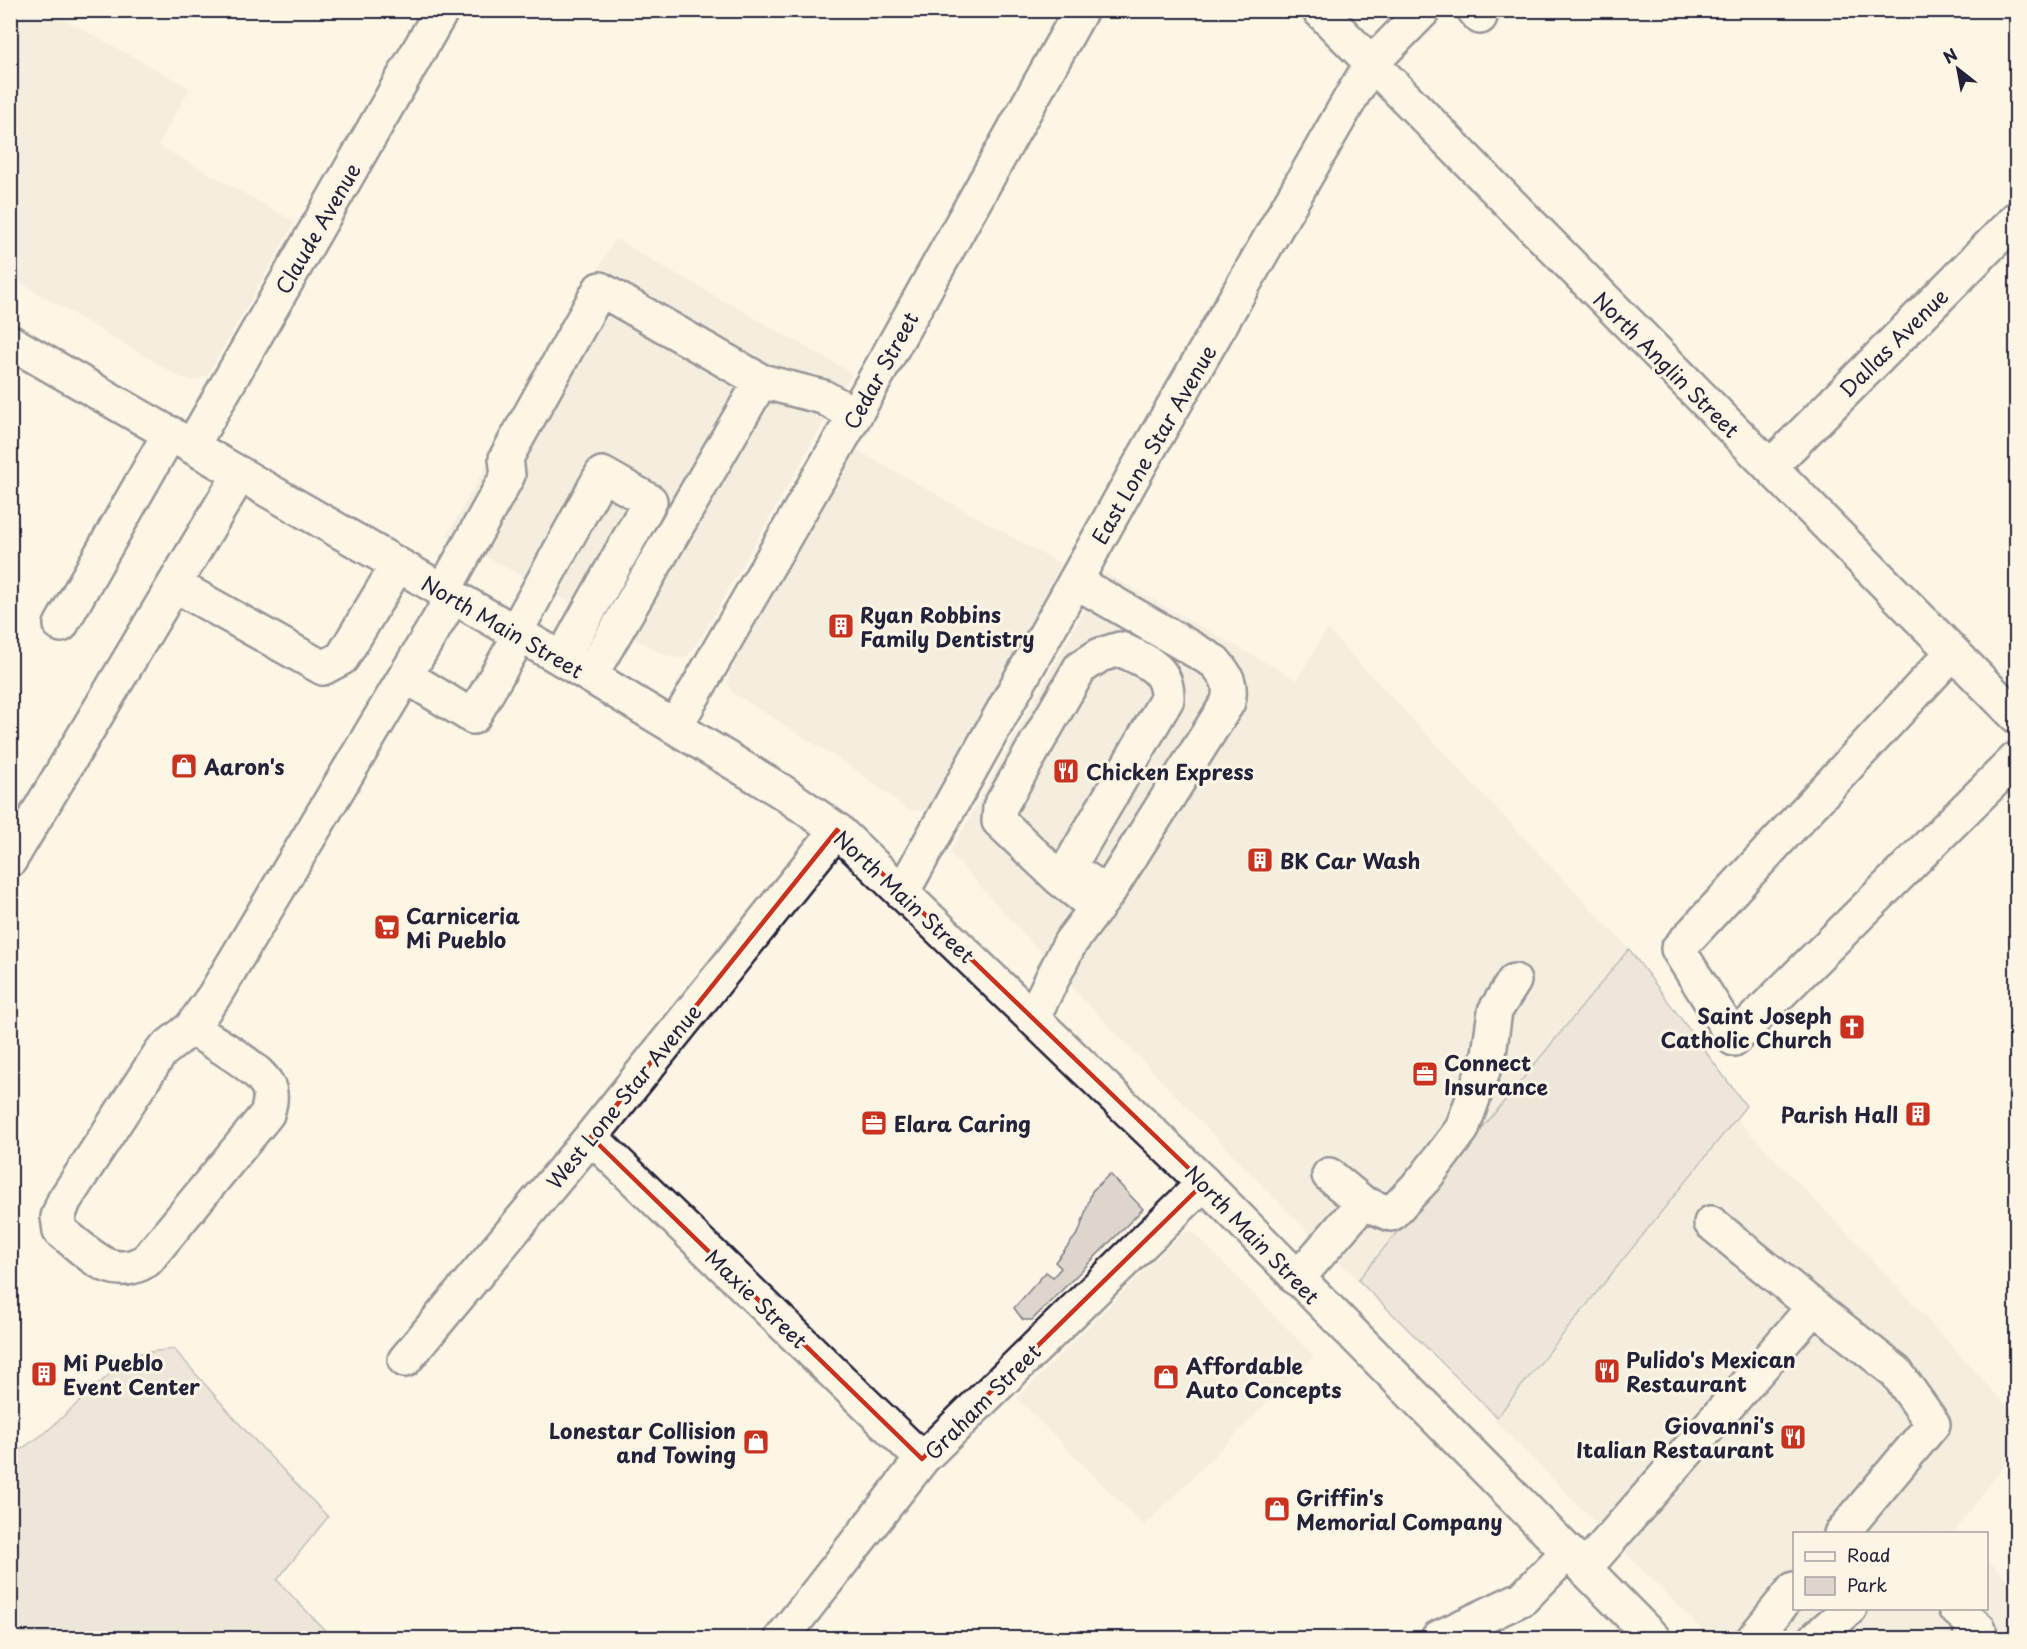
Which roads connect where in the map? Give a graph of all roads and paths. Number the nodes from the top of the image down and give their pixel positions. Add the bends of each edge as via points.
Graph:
1 (442, 10) edge
2 (1081, 10) edge
3 (1319, 10) edge
4 (1424, 10) edge
5 (1371, 64) junction
6 (2016, 219) edge
7 (10, 342) edge
8 (761, 381) junction
9 (855, 415) junction
10 (181, 440) junction
11 (1770, 467) junction
12 (240, 474) junction
13 (397, 566) junction
14 (1076, 581) junction
15 (175, 585) junction
16 (448, 595) junction
17 (61, 625) dead end
18 (517, 634) junction
19 (1953, 652) junction
20 (562, 659) junction
21 (406, 676) junction
22 (590, 676) junction
23 (2016, 716) edge
24 (675, 727) junction
25 (2016, 759) edge
26 (837, 830) junction
27 (10, 860) edge
28 (903, 891) junction
29 (1102, 901) junction
30 (1514, 981) dead end
31 (1032, 1017) junction
32 (191, 1028) junction
33 (591, 1137) junction
34 (1329, 1175) dead end
35 (1204, 1183) junction
36 (1363, 1203) junction
37 (1712, 1223) dead end
38 (1297, 1279) junction
39 (1814, 1306) junction
40 (405, 1360) dead end
41 (922, 1459) junction
42 (1855, 1529) edge
43 (1576, 1560) junction
44 (1793, 1590) edge
45 (1848, 1610) edge
46 (782, 1638) edge
47 (1438, 1638) edge
48 (1653, 1638) edge
49 (1754, 1638) edge
50 (1816, 1638) edge

1 - 10 street, Claude Avenue
2 - 9 street, Cedar Street
3 - 5 street, North Anglin Street
4 - 5 street, East Lone Star Avenue
5 - 11 street, North Anglin Street
5 - 14 street, East Lone Star Avenue
6 - 11 street, Dallas Avenue
7 - 10 street, North Main Street
8 - 9 street via 823,397
8 - 16 street via 600,289 506,458 508,475
8 - 22 street
9 - 24 street, Cedar Street
10 - 12 street, North Main Street
10 - 17 street, Claude Avenue
11 - 19 street, North Anglin Street
12 - 13 street, North Main Street
12 - 15 street
13 - 15 street via 342,658 323,668
13 - 16 street, North Main Street
14 - 28 street, East Lone Star Avenue
14 - 29 street via 1215,662 1226,674 1231,688 1228,702
15 - 27 street
16 - 18 street, North Main Street
16 - 21 street
18 - 20 street, North Main Street
18 - 20 street via 602,474 650,501
18 - 21 street via 473,717
19 - 23 street, North Anglin Street
19 - 25 street via 1678,949 1734,1039
20 - 22 street, North Main Street
21 - 32 street
22 - 24 street, North Main Street
24 - 26 street, North Main Street via 781,790
26 - 28 street, North Main Street
26 - 33 street, West Lone Star Avenue
28 - 31 street, North Main Street
29 - 29 street via 1069,867 1167,699 1167,684 1159,671 1119,649 1100,654 1080,668 1000,807 999,821 1059,878
29 - 31 street via 1070,944
30 - 36 street via 1495,1011 1489,1054 1462,1130 1391,1214
31 - 35 street, North Main Street
32 - 32 street via 161,1052 64,1201 58,1217 60,1231 113,1270 132,1269 147,1260 267,1114 271,1097 266,1082
33 - 40 street, West Lone Star Avenue
33 - 41 street, Maxie Street
34 - 36 street
35 - 38 street, North Main Street
35 - 41 street, Graham Street
36 - 38 street
37 - 39 street
38 - 43 street, North Main Street
39 - 42 street via 1896,1372 1933,1424
39 - 43 street
41 - 46 street, Graham Street
43 - 47 street via 1523,1598
43 - 48 street, North Main Street
44 - 49 street
45 - 50 street

